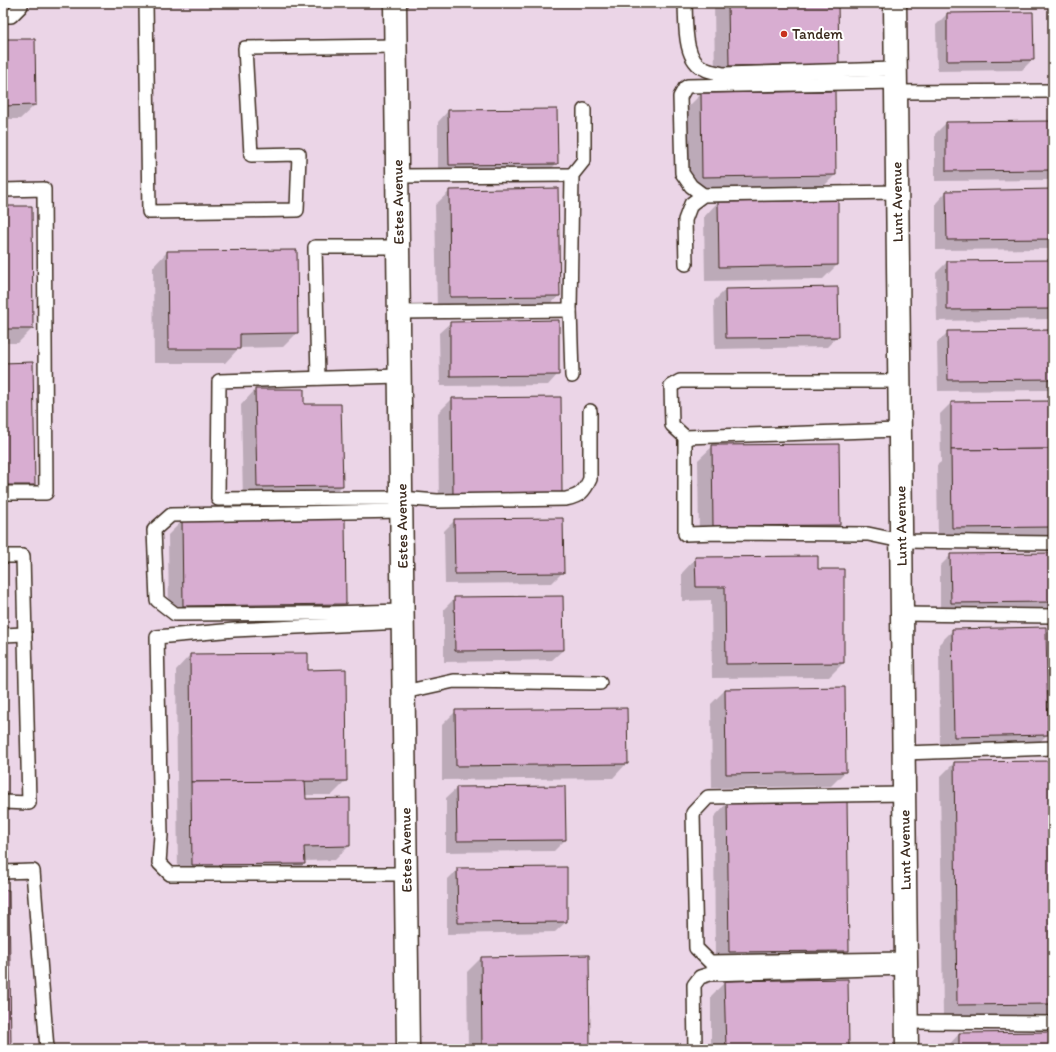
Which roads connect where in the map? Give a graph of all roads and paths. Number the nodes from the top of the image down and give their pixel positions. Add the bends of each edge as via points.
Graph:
1 (22, 3) edge
2 (146, 3) edge
3 (395, 3) edge
4 (685, 3) edge
5 (895, 3) edge
6 (3, 16) edge
7 (396, 46) junction
8 (896, 81) junction
9 (1053, 91) edge
10 (584, 110) dead end
11 (572, 175) junction
12 (397, 176) junction
13 (3, 190) edge
14 (897, 192) junction
15 (703, 194) junction
16 (398, 247) junction
17 (686, 264) dead end
18 (570, 310) junction
19 (399, 312) junction
20 (400, 376) junction
21 (572, 376) dead end
22 (318, 378) junction
23 (899, 381) junction
24 (590, 411) dead end
25 (899, 430) junction
26 (685, 437) junction
27 (3, 493) edge
28 (401, 505) junction
29 (901, 541) junction
30 (1053, 543) edge
31 (3, 556) edge
32 (902, 614) junction
33 (403, 616) junction
34 (1053, 616) edge
35 (25, 634) junction
36 (3, 635) edge
37 (600, 683) dead end
38 (404, 692) junction
39 (1053, 748) edge
40 (904, 753) junction
41 (904, 794) junction
42 (3, 802) edge
43 (3, 872) edge
44 (406, 874) junction
45 (906, 964) junction
46 (907, 1022) junction
47 (1053, 1023) edge
48 (46, 1049) edge
49 (408, 1049) edge
50 (694, 1049) edge
51 (907, 1049) edge

1 - 6 lane via 11,16
2 - 7 lane via 149,212 297,210 299,154 251,155 245,48
3 - 7 street, Estes Avenue
4 - 8 lane via 687,41 694,61 704,69 723,74
5 - 8 street, Lunt Avenue
7 - 12 street, Estes Avenue
8 - 9 lane
8 - 14 street, Lunt Avenue
8 - 15 lane via 688,86 680,97 682,173 691,186
10 - 11 lane via 584,160
11 - 12 lane
11 - 18 lane
12 - 16 street, Estes Avenue
13 - 27 lane via 44,189 46,492
14 - 15 lane
14 - 23 street, Lunt Avenue
15 - 17 lane via 691,204 685,220
16 - 19 street, Estes Avenue
16 - 22 lane via 315,247
18 - 19 lane
18 - 21 lane
19 - 20 street, Estes Avenue
20 - 22 lane
20 - 28 street, Estes Avenue
22 - 28 lane via 219,381 218,499
23 - 25 street, Lunt Avenue
23 - 26 lane via 680,381 671,386 672,425
24 - 28 lane via 590,479 586,489 577,496 566,499 438,501
25 - 26 lane
25 - 29 street, Lunt Avenue
26 - 29 lane via 685,534 868,534
28 - 33 street, Estes Avenue
28 - 33 lane via 171,515 154,530 157,600 175,614 329,613
29 - 30 lane
29 - 32 street, Lunt Avenue
31 - 35 lane via 23,556
32 - 34 lane
32 - 40 street, Lunt Avenue
33 - 38 street, Estes Avenue
33 - 44 lane via 157,637 161,835 159,863 170,874
35 - 36 lane
35 - 42 lane via 29,802
37 - 38 lane via 454,682
38 - 44 street, Estes Avenue
39 - 40 lane
40 - 41 street, Lunt Avenue
41 - 45 street, Lunt Avenue
41 - 45 lane via 708,797 693,813 696,948 710,962
43 - 48 lane via 32,872
44 - 49 street, Estes Avenue
45 - 46 street, Lunt Avenue
45 - 50 lane via 710,974 700,977 694,985
46 - 47 lane
46 - 51 street, Lunt Avenue

